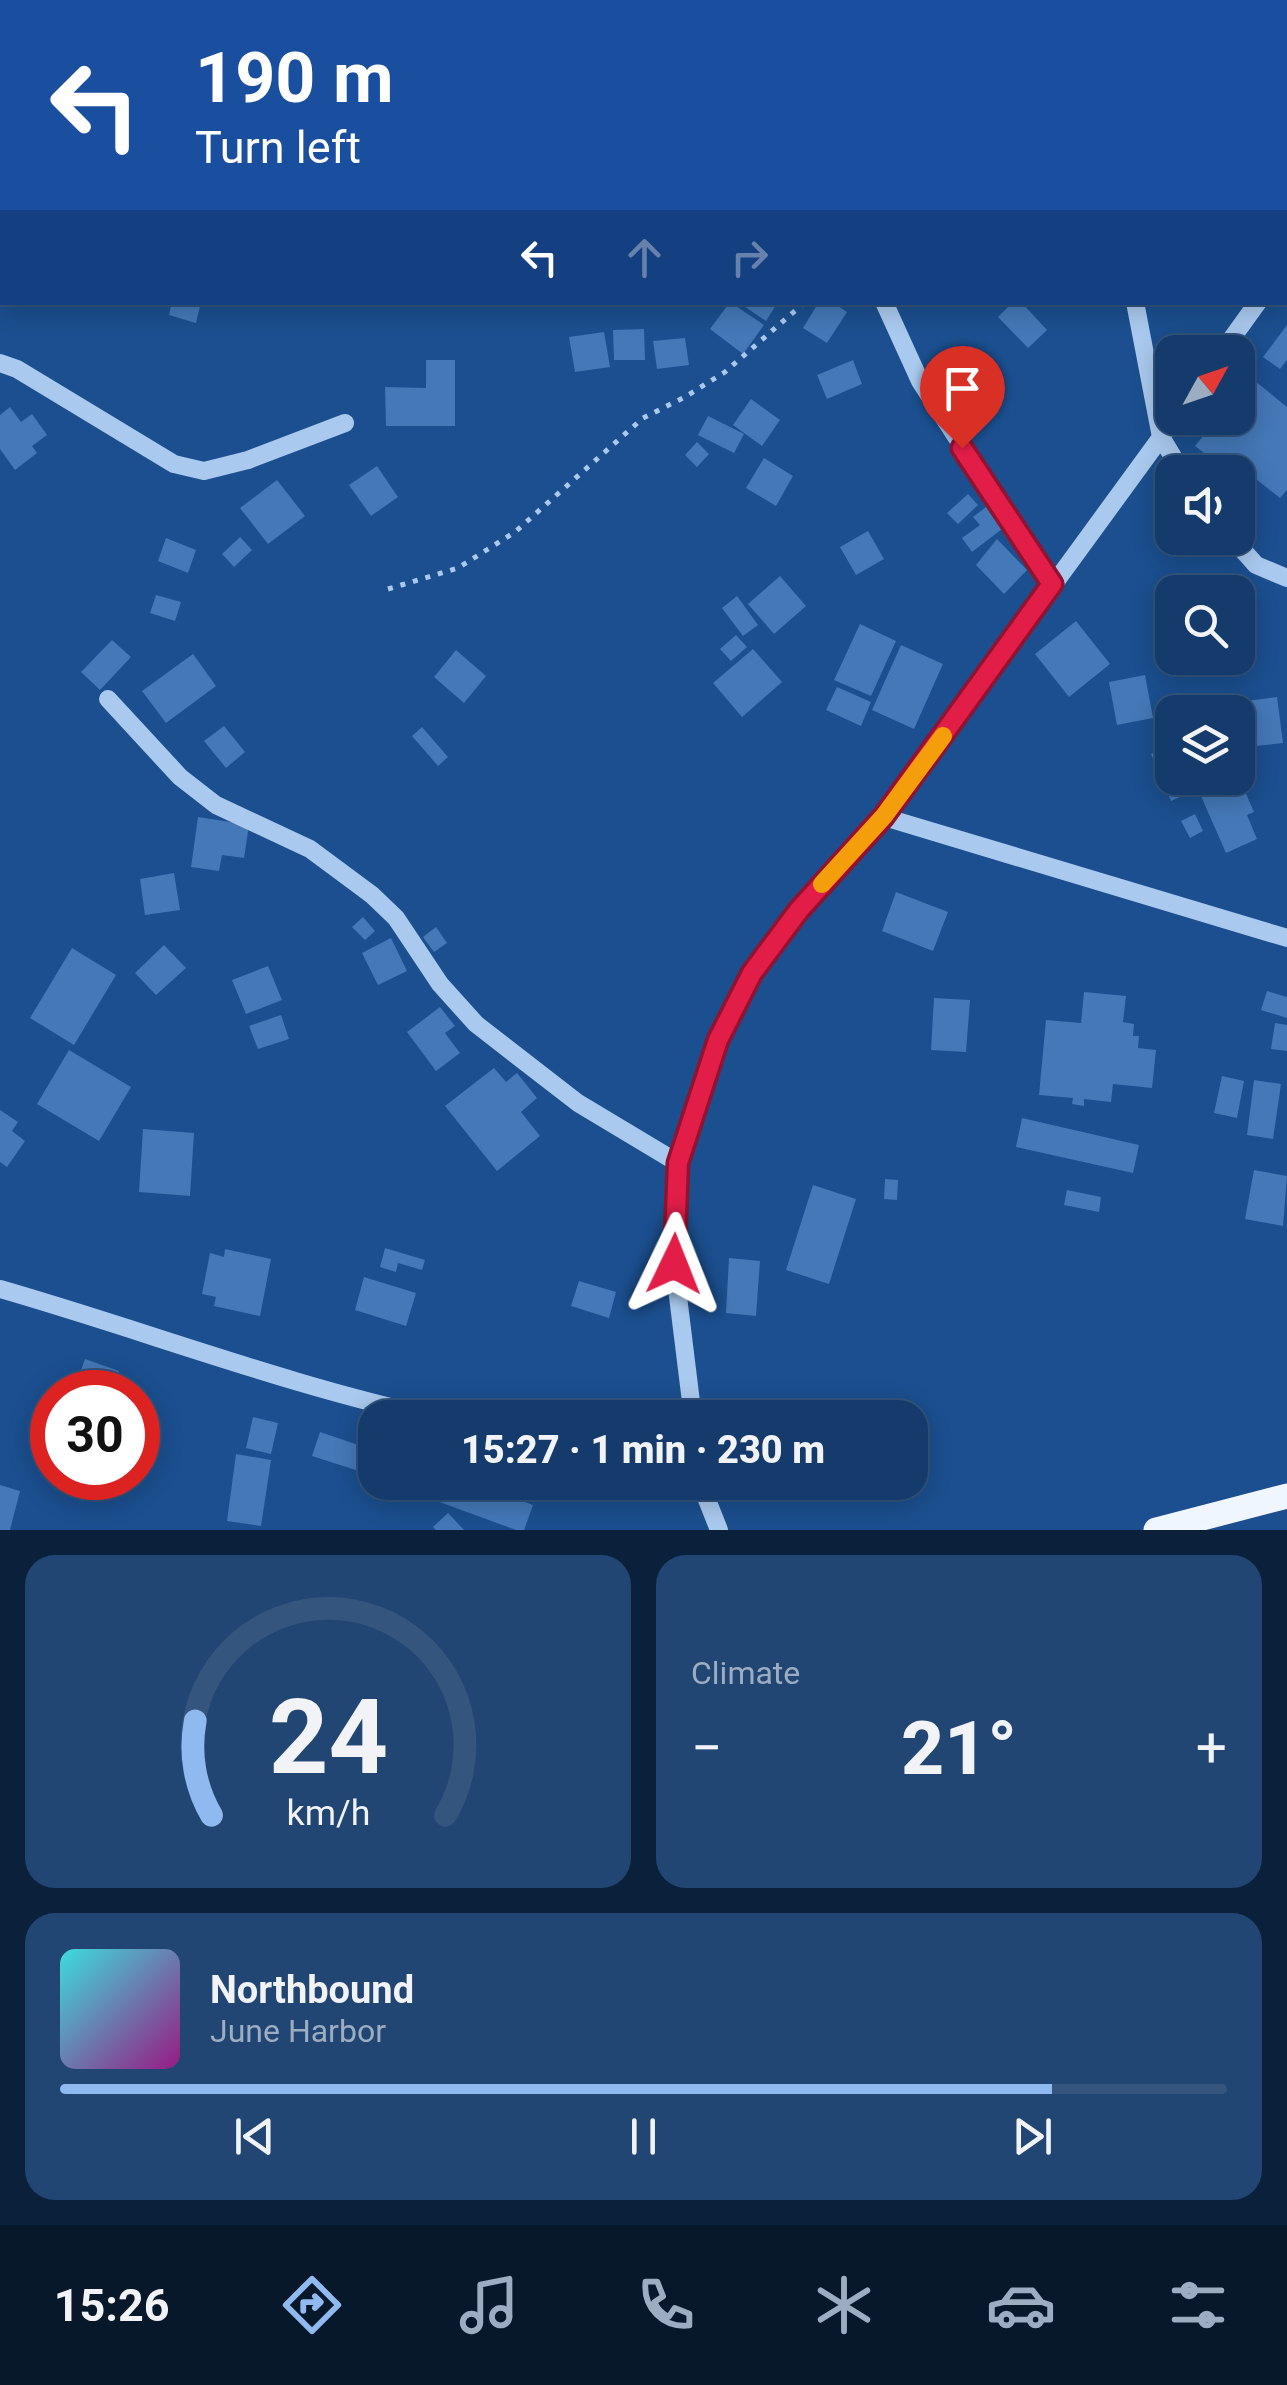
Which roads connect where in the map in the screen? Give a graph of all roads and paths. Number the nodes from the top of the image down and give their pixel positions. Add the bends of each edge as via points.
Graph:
1 (801, 305) edge
2 (885, 305) edge
3 (1136, 305) edge
4 (1256, 305) edge
5 (1234, 335) edge
6 (0, 363) edge
7 (344, 423) dead end
8 (1163, 435) edge
9 (1161, 438) junction
10 (1172, 455) edge
11 (1247, 555) edge
12 (1287, 578) edge
13 (1052, 584) junction
14 (388, 590) dead end
15 (108, 699) dead end
16 (884, 816) junction
17 (1287, 938) edge
18 (678, 1163) junction
19 (0, 1278) edge
20 (0, 1290) edge
21 (20, 1295) junction
22 (362, 1400) edge
23 (692, 1400) edge
24 (1287, 1496) edge
25 (707, 1500) edge
26 (719, 1530) edge
27 (1156, 1530) edge

1 - 14 path via 724,372 643,418 516,532 458,568
2 - 13 street via 920,381
3 - 9 street
4 - 5 street
6 - 7 street via 174,464 204,471
8 - 9 street
9 - 10 street
9 - 13 street
11 - 12 street
13 - 16 street
15 - 18 street via 180,777 216,805 310,849 372,895 476,1024 578,1103
16 - 17 street
16 - 18 street via 752,973 718,1040
18 - 23 street via 674,1264
19 - 21 street
20 - 21 street
21 - 22 street
24 - 27 main road
25 - 26 street

